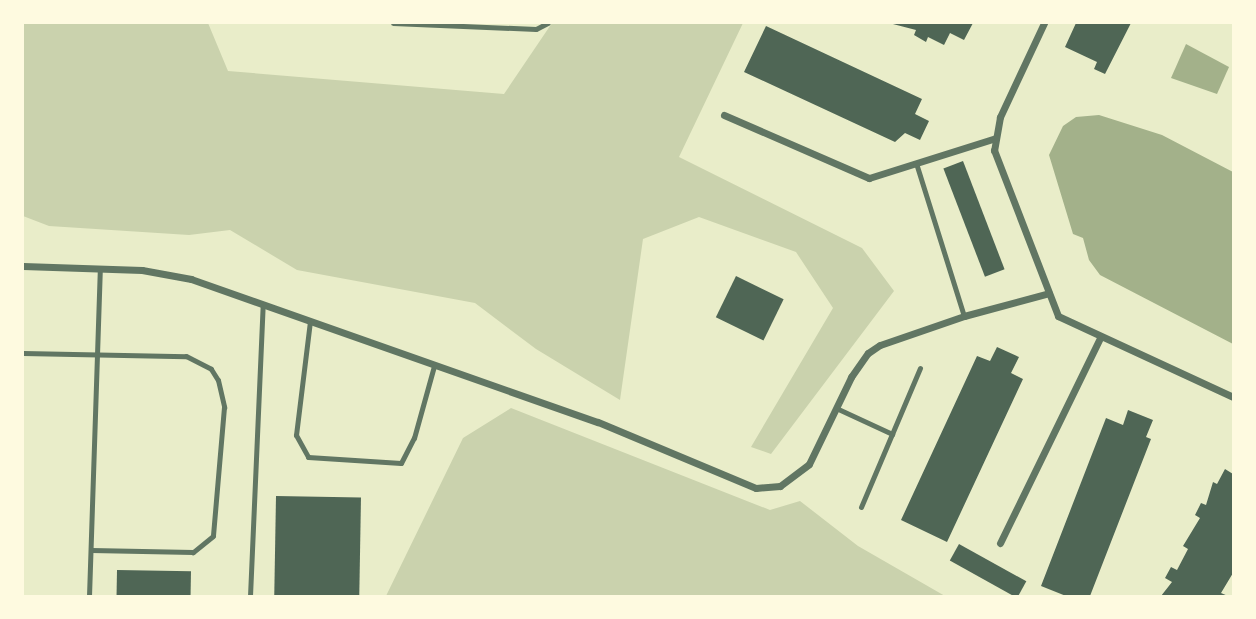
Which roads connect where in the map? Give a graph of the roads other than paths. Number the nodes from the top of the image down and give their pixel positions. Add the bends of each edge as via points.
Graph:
1 (393, 23) edge
2 (407, 23) edge
3 (548, 23) edge
4 (1044, 23) edge
5 (724, 114) dead end
6 (996, 138) junction
7 (916, 163) junction
8 (23, 266) edge
9 (100, 268) junction
10 (1049, 293) junction
11 (263, 304) junction
12 (964, 316) junction
13 (310, 321) junction
14 (1101, 336) junction
15 (23, 353) edge
16 (97, 355) junction
17 (434, 366) junction
18 (920, 368) dead end
19 (1233, 397) edge
20 (836, 408) junction
21 (892, 433) junction
22 (861, 507) dead end
23 (1000, 542) dead end
24 (91, 550) junction
25 (89, 596) edge
26 (250, 596) edge

1 - 2 lane
2 - 3 lane via 536,29
4 - 6 street via 1000,117
5 - 7 street via 869,178
6 - 7 street
6 - 10 street via 994,150
7 - 12 lane
8 - 9 street
9 - 11 street via 173,274
9 - 16 lane
10 - 12 street
10 - 14 street via 1058,316
11 - 13 street
11 - 26 lane
12 - 20 street via 894,337 867,354
13 - 17 street
13 - 17 lane via 296,435 308,457 401,463 414,438
14 - 19 street
14 - 23 street
15 - 16 lane
16 - 24 lane
16 - 24 lane via 186,356 200,361 218,380 223,407 217,524 205,546 179,553
17 - 20 street via 598,422 757,488 780,486 801,472
18 - 21 lane
20 - 21 lane
21 - 22 lane
24 - 25 lane

